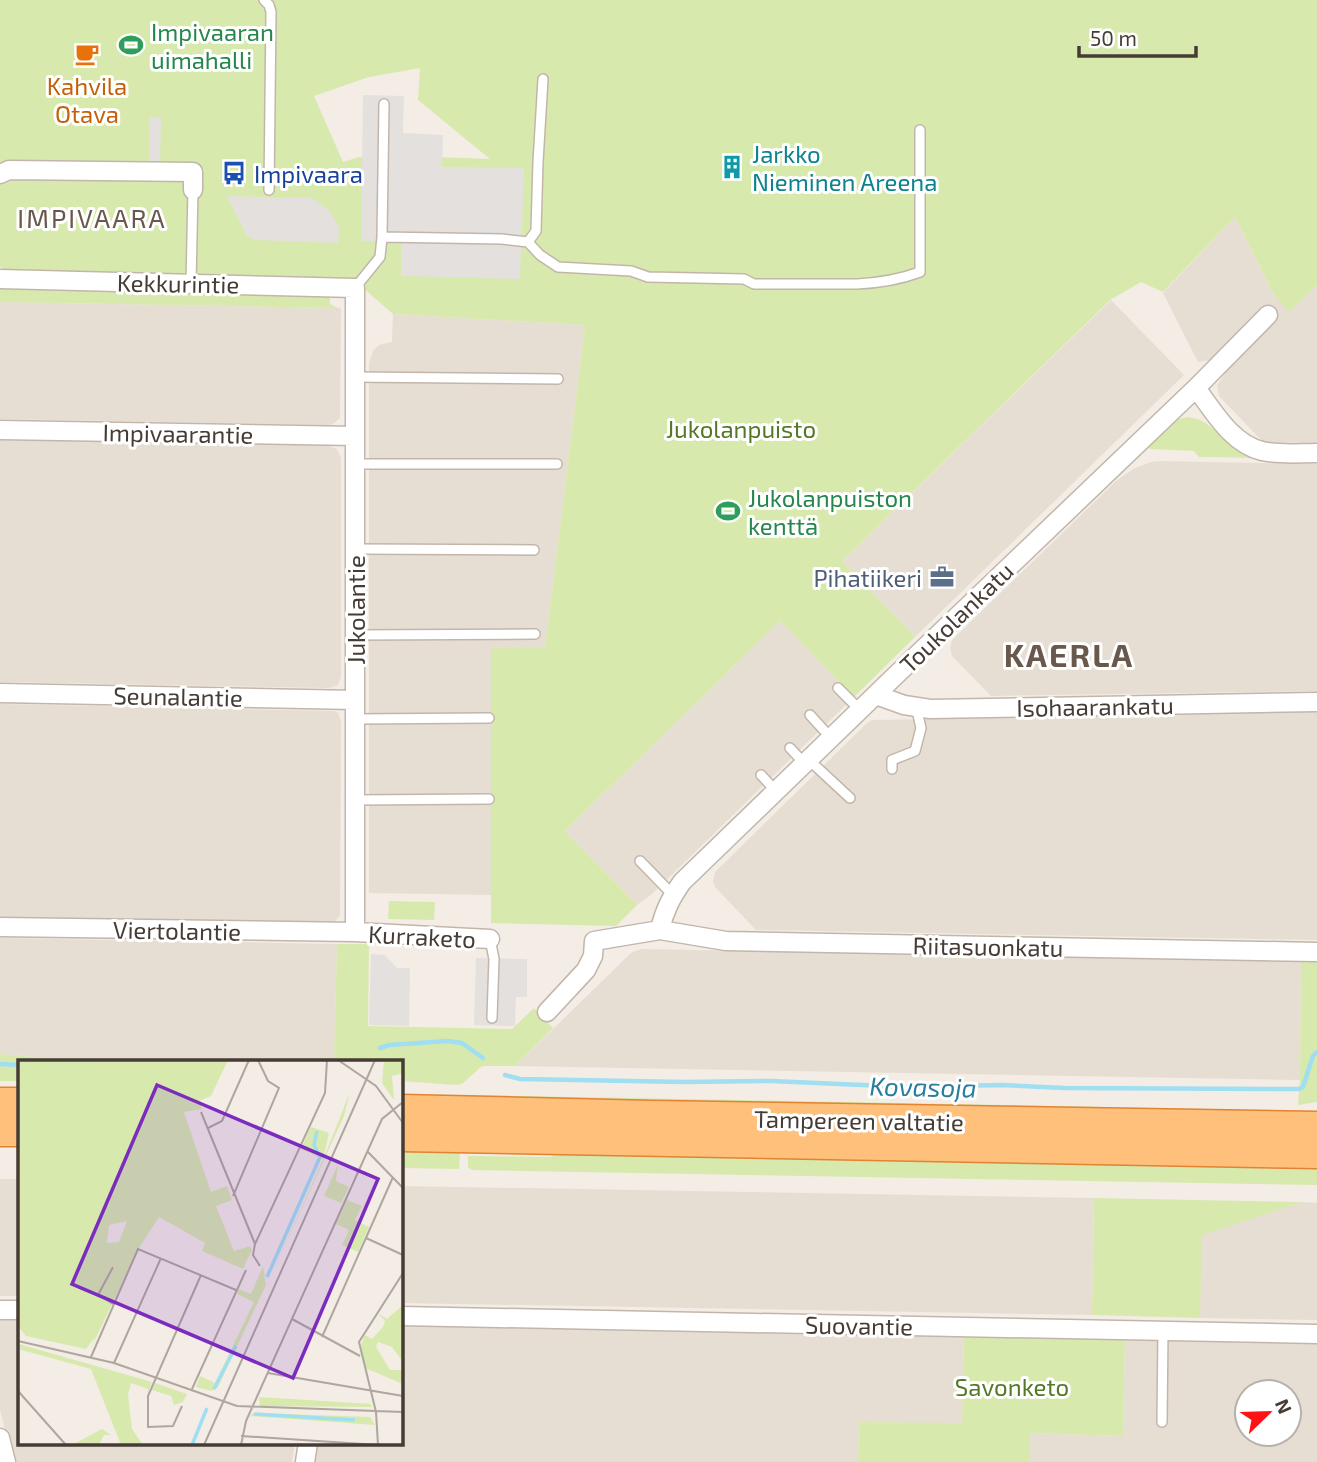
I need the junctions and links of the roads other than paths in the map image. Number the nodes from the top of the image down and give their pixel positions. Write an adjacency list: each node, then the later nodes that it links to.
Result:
1 (264, 0): 7 (lane)
2 (543, 79): 9 (lane)
3 (384, 104): 8 (lane)
4 (920, 130): 9 (lane)
5 (4, 172): 6 (street)
6 (193, 190): 11 (lane)
7 (269, 190)
8 (382, 237): 9 (lane); 12 (lane)
9 (528, 242)
10 (0, 279): 11 (street, Kekkurintie)
11 (191, 283): 12 (street, Kekkurintie)
12 (355, 288): 14 (street, Jukolantie)
13 (1268, 315): 16 (street, Toukolankatu)
14 (355, 377): 15 (lane); 18 (street, Jukolantie)
15 (558, 379)
16 (1196, 388): 19 (street); 28 (street, Toukolankatu)
17 (0, 430): 18 (street, Impivaarantie)
18 (355, 436): 20 (street, Jukolantie)
19 (1317, 453)
20 (355, 464): 21 (lane); 22 (street, Jukolantie)
21 (557, 464)
22 (355, 549): 23 (lane); 25 (street, Jukolantie)
23 (534, 550)
24 (535, 634): 25 (lane)
25 (355, 635): 29 (street, Jukolantie)
26 (838, 688): 32 (lane)
27 (0, 693): 29 (street, Seunalantie)
28 (876, 695): 31 (street, Isohaarankatu); 32 (street, Toukolankatu)
29 (355, 700): 34 (street, Jukolantie)
30 (1317, 702): 31 (street, Isohaarankatu)
31 (919, 708): 39 (lane)
32 (860, 710): 36 (street, Toukolankatu)
33 (810, 715): 36 (lane)
34 (355, 719): 35 (lane); 44 (street, Jukolantie)
35 (489, 719)
36 (831, 738): 38 (street, Toukolankatu)
37 (790, 748): 38 (lane)
38 (807, 762): 41 (street, Toukolankatu); 42 (lane)
39 (892, 769)
40 (761, 775): 41 (lane)
41 (776, 792): 46 (street, Toukolankatu)
42 (850, 798)
43 (489, 799): 44 (lane)
44 (355, 800): 49 (street, Jukolantie)
45 (640, 861): 46 (lane)
46 (673, 895): 48 (street, Toukolankatu)
47 (0, 927): 49 (street, Viertolantie)
48 (660, 930): 51 (street, Riitasuonkatu); 52 (street)
49 (355, 932): 50 (street, Kurraketo)
50 (490, 939): 53 (lane)
51 (1317, 952)
52 (547, 1012)
53 (492, 1018)
54 (0, 1103): 55 (highway)
55 (18, 1103)
56 (402, 1110): 57 (highway, Tampereen valtatie)
57 (1317, 1127)
58 (0, 1131): 59 (highway)
59 (18, 1131)
60 (402, 1136): 61 (highway, Tampereen valtatie)
61 (1317, 1153)
62 (0, 1310): 63 (street)
63 (18, 1310)
64 (402, 1317): 65 (street, Suovantie)
65 (1163, 1331): 66 (street, Suovantie); 67 (lane)
66 (1317, 1334)
67 (1163, 1422)
68 (0, 1438): 70 (street)
69 (308, 1444): 71 (street)
70 (6, 1462)
71 (305, 1462)

